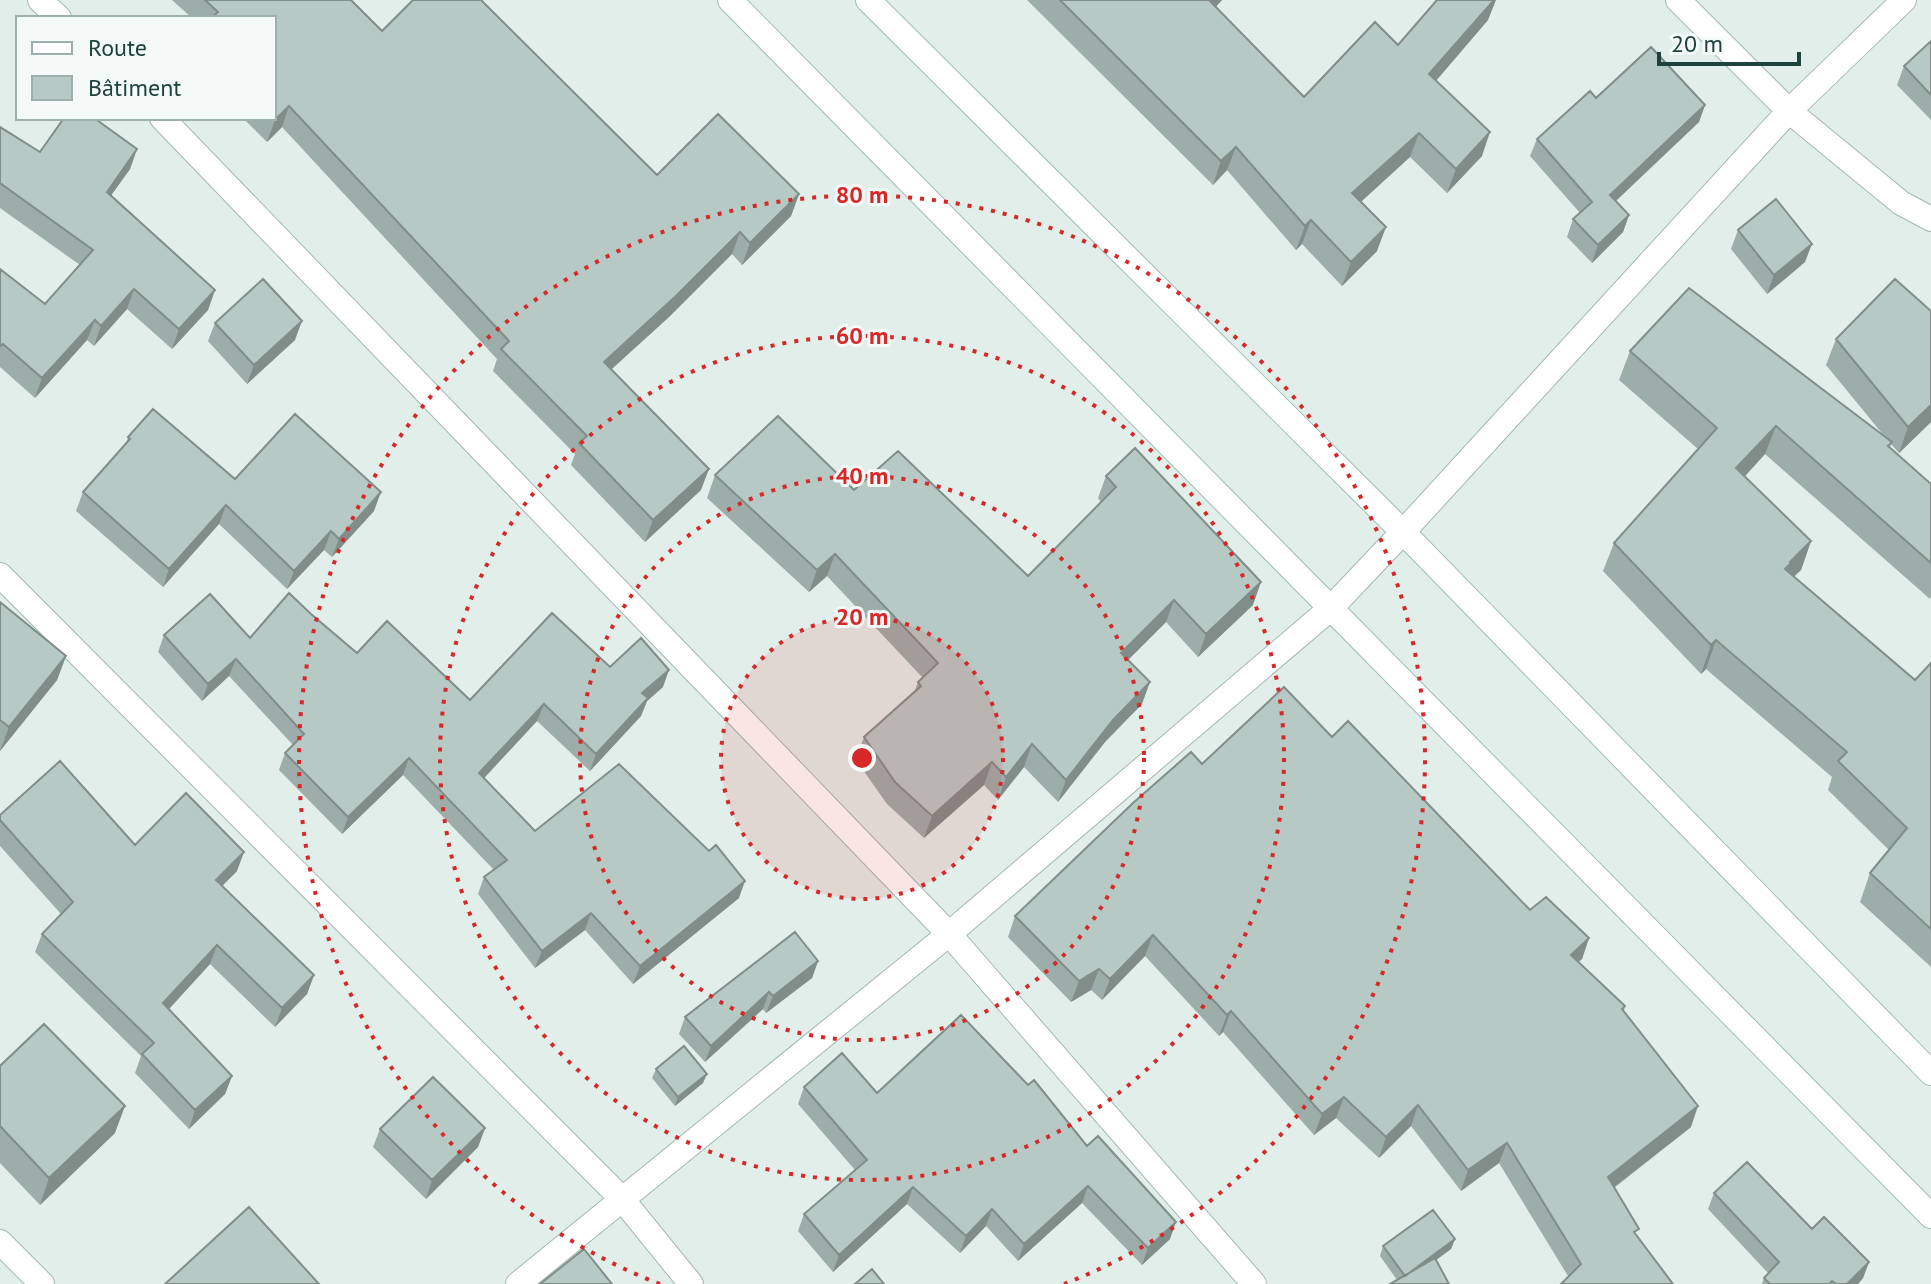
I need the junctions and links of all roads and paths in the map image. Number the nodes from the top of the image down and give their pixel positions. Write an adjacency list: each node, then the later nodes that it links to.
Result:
1 (40, 0): 6 (street)
2 (730, 0): 14 (street)
3 (868, 0): 12 (street)
4 (1678, 0): 7 (street)
5 (1904, 0): 7 (street)
6 (57, 16)
7 (1789, 111): 9 (street); 12 (street)
8 (164, 120): 15 (street)
9 (1901, 203): 10 (street); 11 (street)
10 (1931, 219)
11 (1931, 240)
12 (1403, 532): 14 (street); 16 (street)
13 (0, 575): 17 (street)
14 (1331, 608): 15 (street); 18 (street)
15 (949, 934): 17 (street); 23 (street)
16 (1931, 1073)
17 (622, 1199): 21 (street); 22 (street)
18 (1931, 1216)
19 (0, 1242): 20 (street)
20 (42, 1284)
21 (518, 1284)
22 (691, 1284)
23 (1254, 1284)

